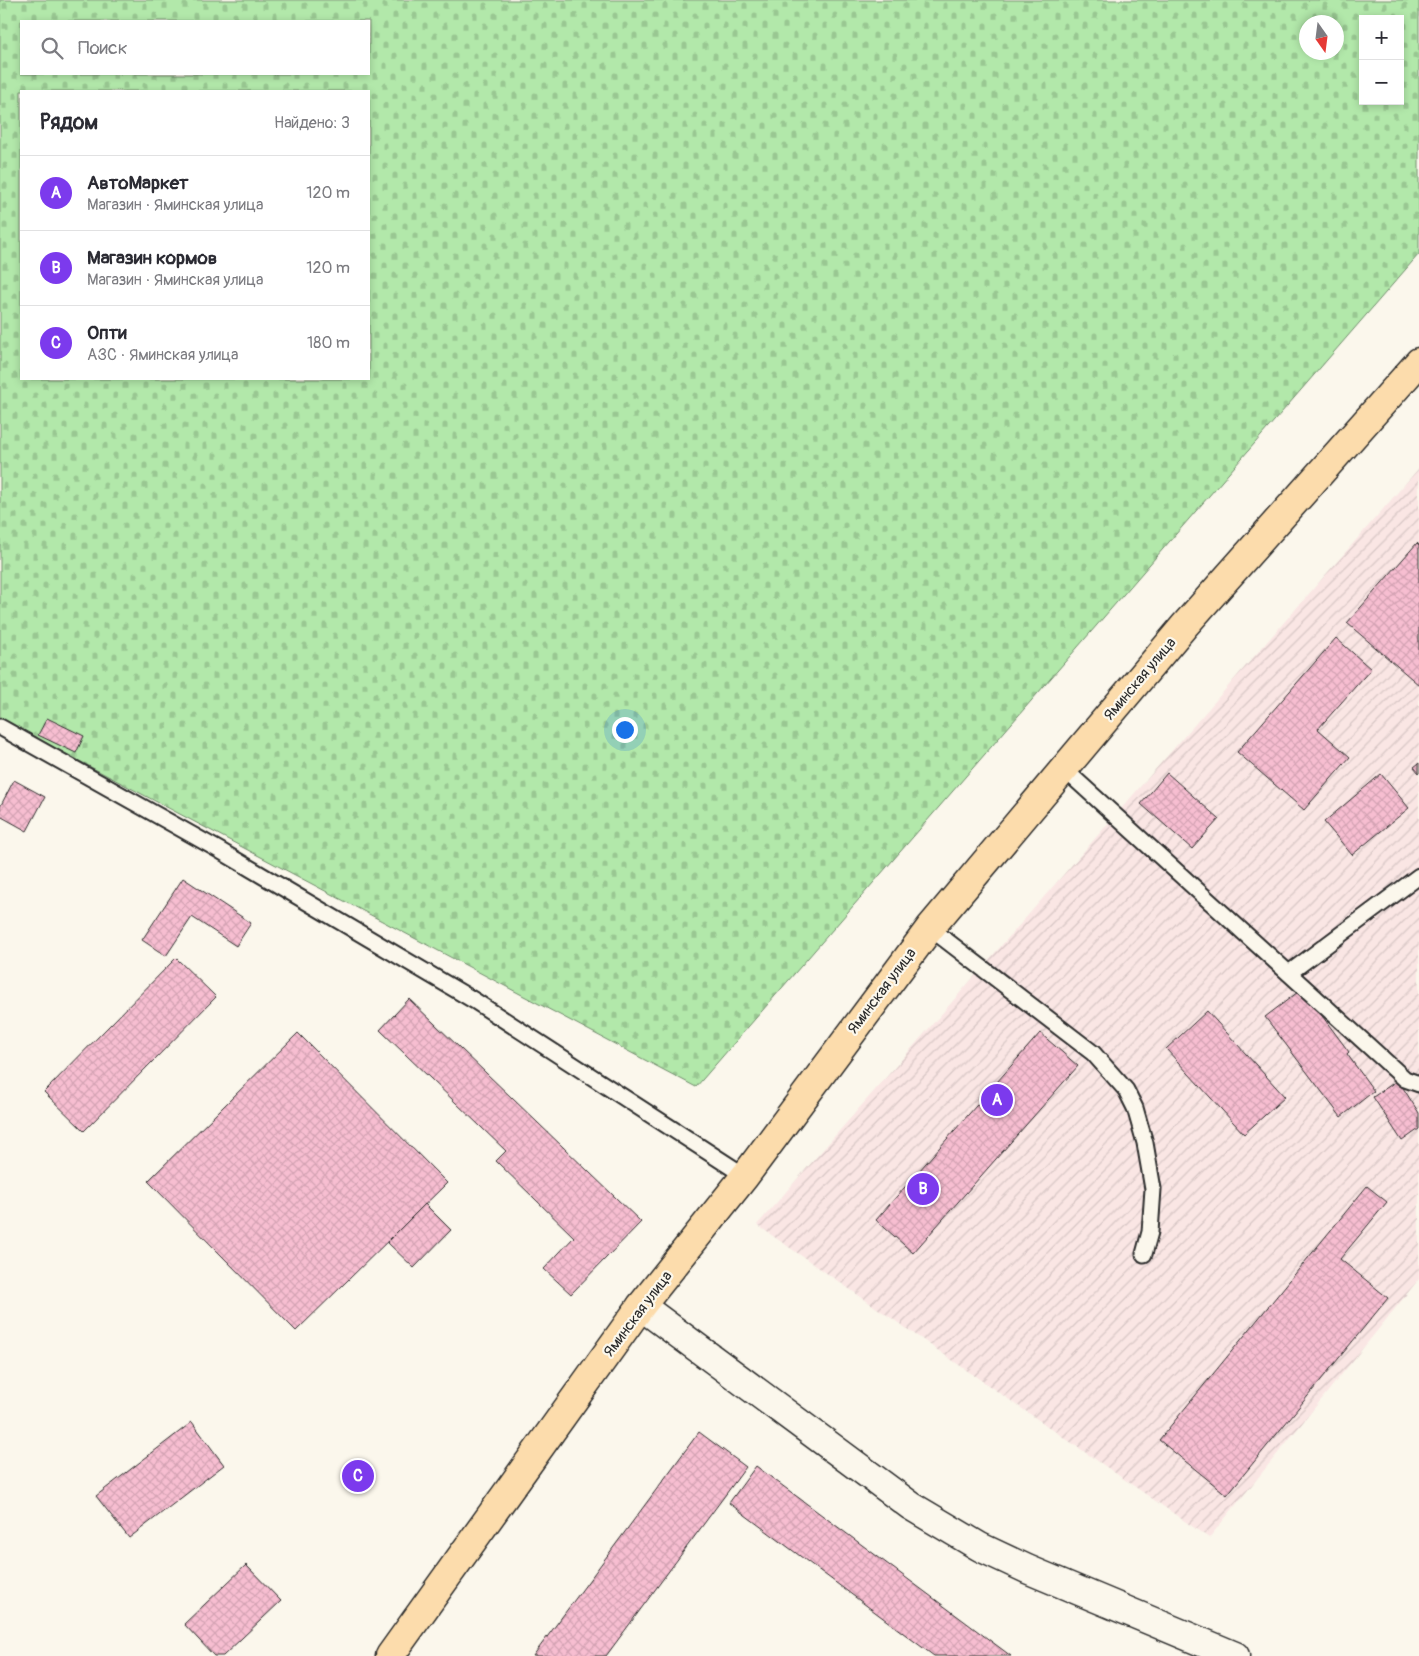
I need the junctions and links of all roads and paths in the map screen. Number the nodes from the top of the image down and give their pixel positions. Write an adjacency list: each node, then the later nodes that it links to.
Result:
1 (1419, 362): 3 (main road, Яминская улица)
2 (0, 727): 8 (lane)
3 (1064, 769): 5 (main road, Яминская улица); 6 (lane)
4 (1419, 876): 6 (lane)
5 (930, 928): 8 (main road, Яминская улица); 9 (lane)
6 (1289, 973): 7 (lane)
7 (1419, 1084)
8 (745, 1176): 10 (main road, Яминская улица)
9 (1144, 1254)
10 (642, 1306): 11 (main road, Яминская улица); 12 (street)
11 (390, 1656)
12 (1236, 1656)

